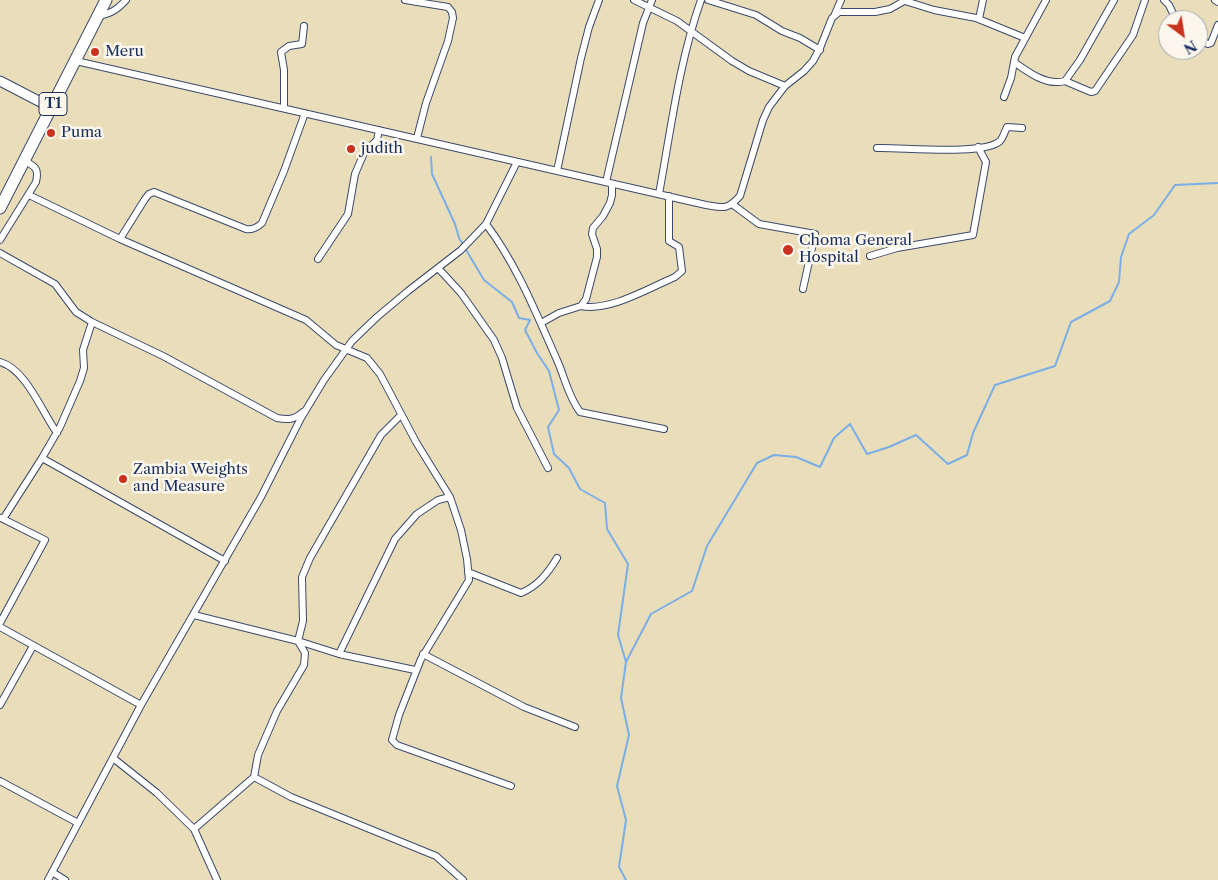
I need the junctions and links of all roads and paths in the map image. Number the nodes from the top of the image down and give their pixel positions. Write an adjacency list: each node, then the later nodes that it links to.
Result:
1 (106, 0): 19 (highway, T1)
2 (126, 0): 19 (street)
3 (405, 0): 38 (street)
4 (599, 0): 43 (street)
5 (634, 0): 16 (street)
6 (652, 0): 16 (street)
7 (701, 0): 23 (street)
8 (708, 0): 26 (street)
9 (841, 0): 18 (street)
10 (905, 0): 18 (street); 20 (street)
11 (983, 0): 20 (street)
12 (1046, 0): 24 (street)
13 (1114, 0): 30 (street)
14 (1145, 0): 30 (street)
15 (1164, 0): 17 (street)
16 (648, 8): 23 (street); 44 (street)
17 (1171, 10)
18 (836, 14): 26 (street)
19 (98, 16): 27 (highway, T1)
20 (979, 19): 24 (street)
21 (1218, 25): 25 (street)
22 (304, 26): 34 (street)
23 (691, 30): 31 (street); 45 (street)
24 (1025, 38): 28 (street)
25 (1208, 44)
26 (820, 50): 31 (street)
27 (76, 61): 33 (highway, T1); 34 (street)
28 (1014, 62): 30 (street); 32 (street)
29 (0, 81): 33 (street)
30 (1065, 81)
31 (785, 86): 48 (street)
32 (1004, 97)
33 (52, 108): 41 (highway, T1)
34 (284, 108): 35 (street)
35 (305, 113): 37 (street); 51 (street)
36 (1022, 128): 39 (street)
37 (379, 130): 38 (street); 55 (street)
38 (417, 138): 42 (street)
39 (978, 147): 40 (street); 54 (street)
40 (877, 148)
41 (25, 160): 46 (street); 49 (highway, T1)
42 (517, 162): 43 (street); 50 (street)
43 (557, 171): 44 (street)
44 (609, 183): 45 (street); 58 (street)
45 (659, 194): 47 (street)
46 (28, 195): 51 (street); 52 (street)
47 (669, 196): 48 (street); 58 (street)
48 (732, 204): 57 (street)
49 (0, 208)
50 (486, 224): 56 (street); 60 (street)
51 (120, 239): 61 (street)
52 (0, 240)
53 (0, 253): 59 (street)
54 (870, 256)
55 (318, 259)
56 (438, 268): 61 (street); 68 (street)
57 (803, 289)
58 (580, 306): 60 (street)
59 (92, 322): 63 (street); 66 (street)
60 (541, 323): 65 (street)
61 (346, 350): 63 (street); 64 (street)
62 (0, 362): 66 (street)
63 (307, 409): 72 (street)
64 (401, 415): 69 (street); 77 (street)
65 (664, 429)
66 (57, 433): 67 (street)
67 (42, 458): 70 (street); 72 (street)
68 (548, 468)
69 (450, 497): 73 (street); 79 (street)
70 (1, 518): 75 (street)
71 (557, 558): 73 (street)
72 (225, 561): 74 (street)
73 (468, 572): 80 (street)
74 (194, 615): 77 (street); 83 (street)
75 (0, 623)
76 (0, 627): 78 (street)
77 (298, 641): 79 (street); 86 (street)
78 (33, 646): 82 (street); 83 (street)
79 (339, 654): 81 (street)
80 (423, 654): 81 (street); 84 (street)
81 (416, 670): 88 (street)
82 (0, 705)
83 (141, 705): 85 (street)
84 (575, 727)
85 (113, 758): 89 (street); 90 (street)
86 (254, 777): 90 (street); 95 (street)
87 (0, 781): 89 (street)
88 (511, 786)
89 (78, 823): 91 (street)
90 (194, 829): 94 (street)
91 (52, 872): 92 (street); 93 (street)
92 (48, 880)
93 (65, 880)
94 (217, 880)
95 (463, 880)

